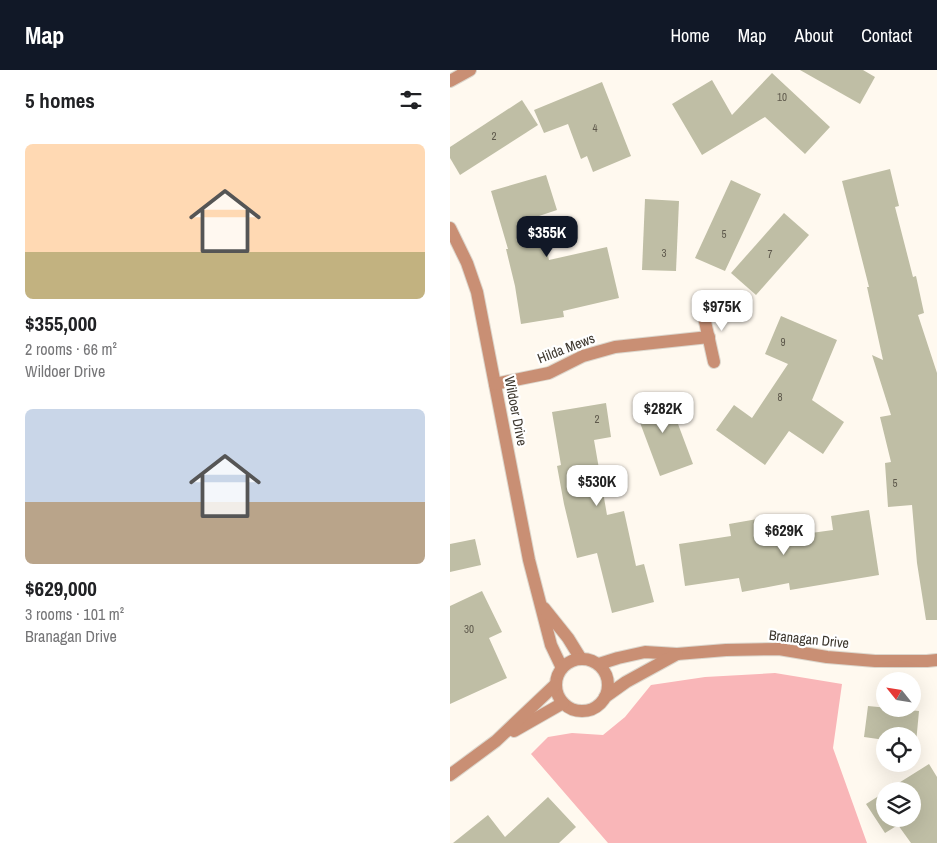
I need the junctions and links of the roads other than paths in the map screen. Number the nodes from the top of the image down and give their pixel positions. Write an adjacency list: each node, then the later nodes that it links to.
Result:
1 (470, 70): 2 (street)
2 (450, 81)
3 (450, 228): 7 (street, Wildoer Drive)
4 (702, 308): 5 (street)
5 (708, 337): 6 (street); 7 (street, Hilda Mews)
6 (714, 362)
7 (495, 384): 8 (street, Wildoer Drive)
8 (541, 604): 10 (street, Wildoer Drive); 13 (street, Wildoer Drive)
9 (677, 654): 11 (street, Branagan Drive); 12 (street, Branagan Drive); 15 (street, Branagan Drive)
10 (582, 658): 12 (street); 13 (street)
11 (937, 660)
12 (598, 664): 15 (street)
13 (562, 668): 14 (street)
14 (556, 684): 16 (street); 17 (street)
15 (605, 697): 16 (street)
16 (563, 703): 17 (street)
17 (496, 741): 18 (street)
18 (450, 775)

